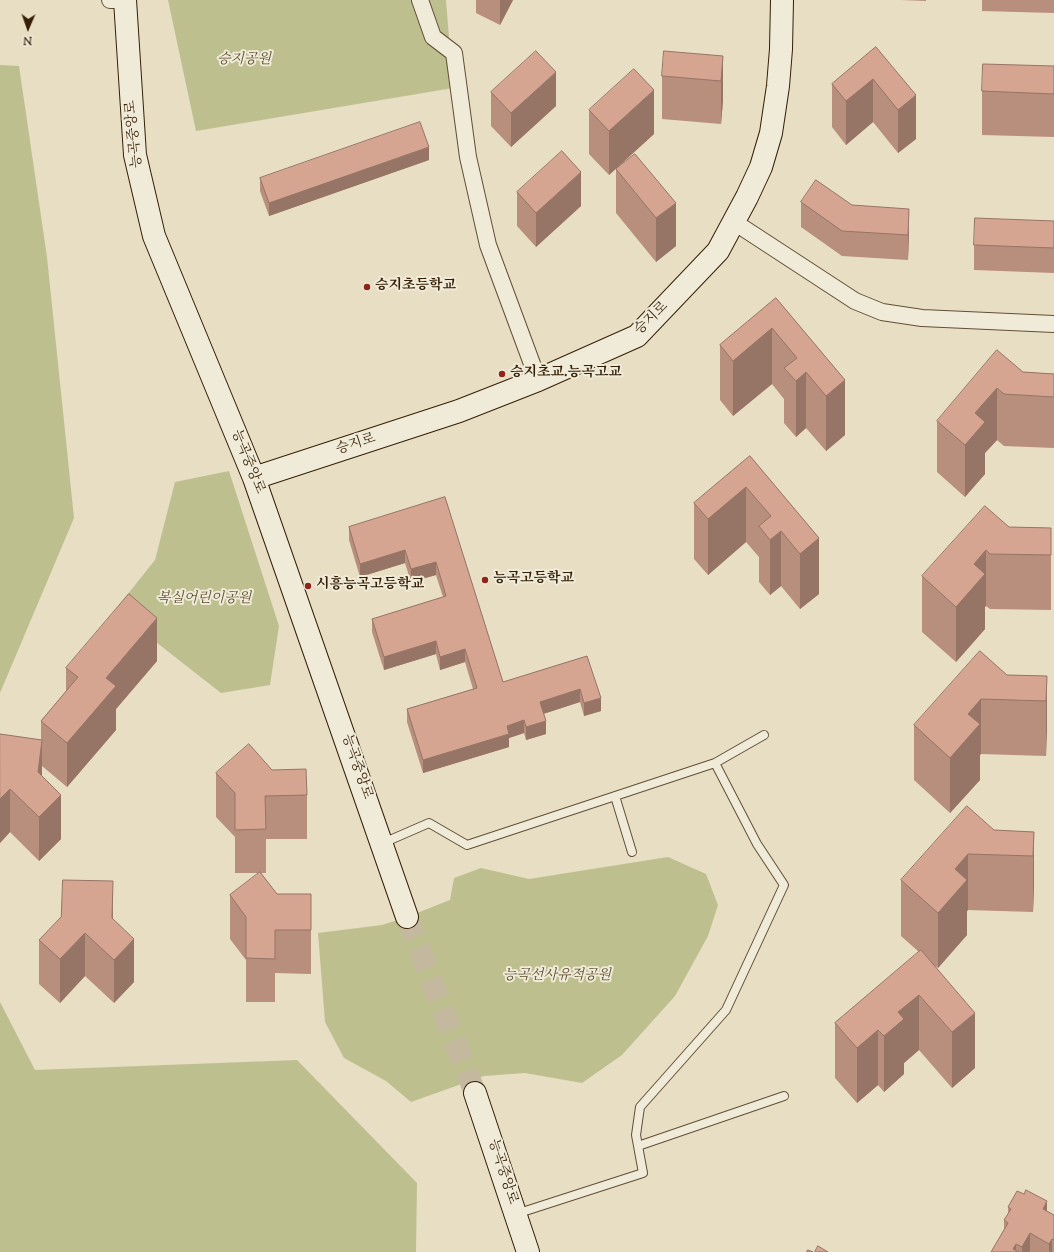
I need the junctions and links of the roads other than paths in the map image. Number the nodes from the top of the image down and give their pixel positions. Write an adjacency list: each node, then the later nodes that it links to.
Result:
1 (110, 0): 2 (street)
2 (125, 0): 8 (street, 능곡중앙로)
3 (420, 0): 7 (street)
4 (782, 0): 5 (street, 승지로)
5 (734, 222): 6 (street); 7 (street, 승지로)
6 (1054, 324)
7 (538, 380): 8 (street, 승지로)
8 (254, 478): 12 (street, 능곡중앙로)
9 (764, 735): 10 (lane)
10 (715, 763): 11 (lane); 17 (lane)
11 (615, 796): 12 (lane); 13 (lane)
12 (382, 844): 14 (street, 능곡중앙로)
13 (632, 852)
14 (407, 917)
15 (475, 1092): 18 (street, 능곡중앙로)
16 (784, 1096): 17 (lane)
17 (638, 1146): 18 (lane)
18 (515, 1214): 19 (street, 능곡중앙로)
19 (528, 1252)

